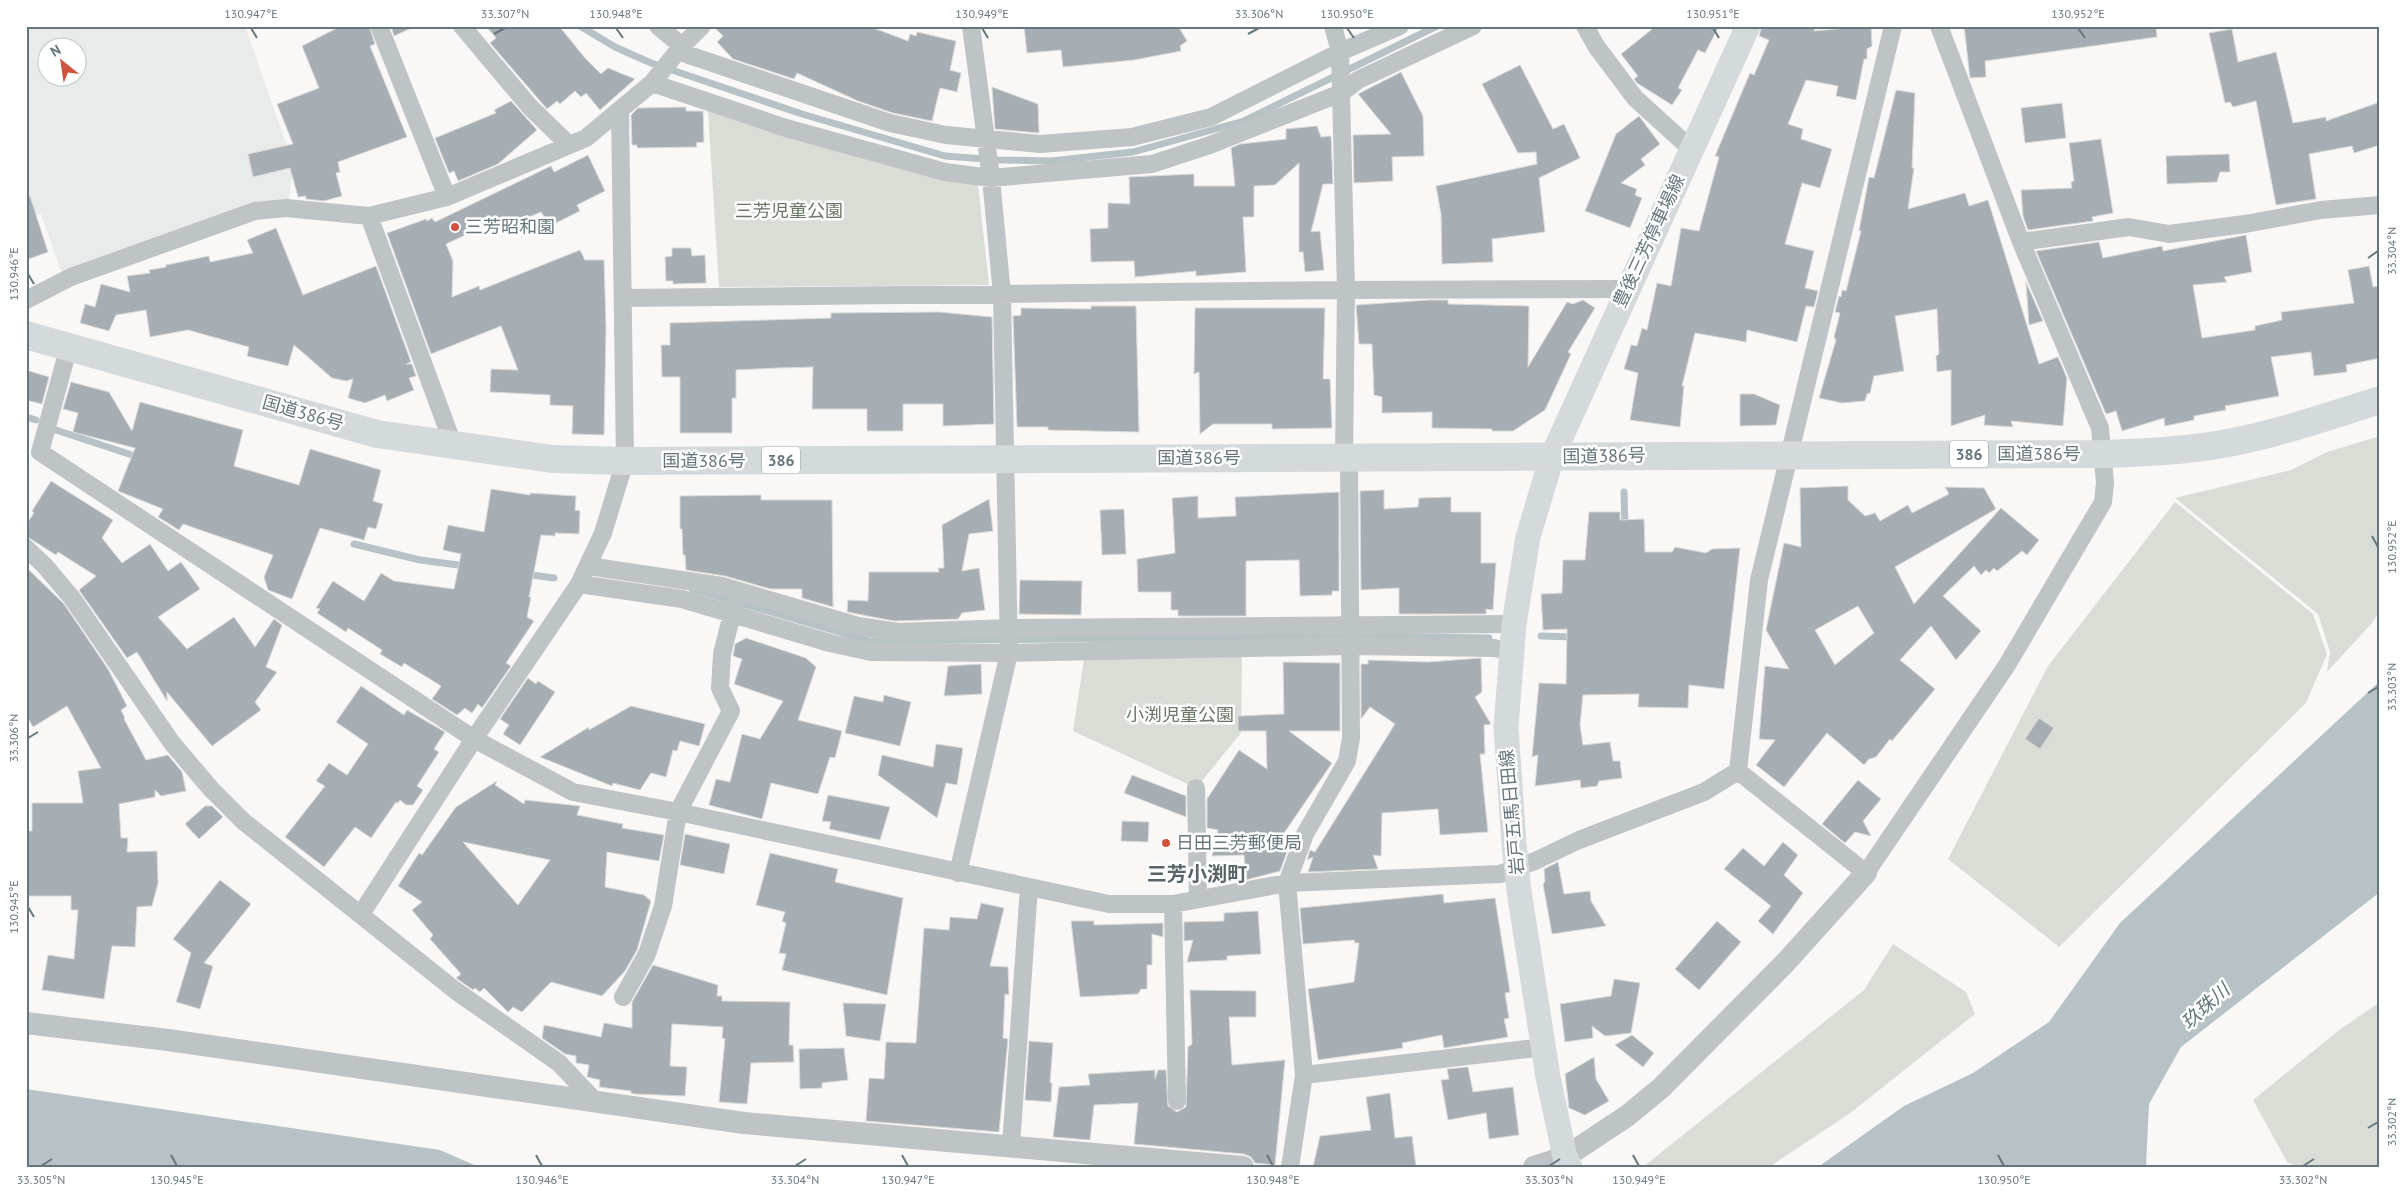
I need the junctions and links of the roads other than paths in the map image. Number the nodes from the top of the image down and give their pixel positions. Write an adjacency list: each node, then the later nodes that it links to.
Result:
1 (379, 26): 22 (street)
2 (462, 26): 19 (street)
3 (658, 26): 13 (street)
4 (702, 26): 13 (street)
5 (971, 26): 18 (street)
6 (1333, 26): 14 (street)
7 (1400, 26): 14 (street)
8 (1473, 26): 16 (street)
9 (1585, 26): 20 (street)
10 (1748, 26): 20 (main road, 豊後三芳停車場線)
11 (1893, 26): 36 (street)
12 (1938, 26): 25 (street)
13 (680, 48): 15 (street); 18 (street)
14 (1340, 52): 16 (street); 18 (street)
15 (652, 83): 17 (street); 21 (street)
16 (1341, 93): 21 (street); 27 (street)
17 (620, 110): 19 (street); 29 (street)
18 (986, 140): 21 (street)
19 (569, 145): 22 (street)
20 (1691, 149): 26 (main road, 豊後三芳停車場線)
21 (991, 178): 28 (street)
22 (447, 197): 24 (street)
23 (2380, 205): 25 (street)
24 (369, 216): 30 (street); 34 (street)
25 (2022, 242): 35 (street)
26 (1627, 289): 27 (street); 37 (main road, 豊後三芳停車場線)
27 (1346, 290): 28 (street); 38 (street)
28 (1002, 295): 29 (street); 39 (street)
29 (624, 298): 40 (street)
30 (26, 300)
31 (26, 335): 32 (highway, 国道386号 / 386)
32 (69, 346): 34 (highway, 国道386号 / 386); 52 (street)
33 (2380, 400): 35 (highway, 国道386号 / 386)
34 (454, 447): 40 (highway, 国道386号 / 386)
35 (2103, 454): 36 (highway, 国道386号 / 386); 58 (street)
36 (1789, 456): 37 (highway, 国道386号 / 386); 53 (street)
37 (1552, 457): 38 (highway, 国道386号 / 386); 46 (main road, 岩戸五馬日田線)
38 (1347, 458): 39 (highway, 国道386号 / 386); 47 (street)
39 (1006, 459): 40 (highway, 国道386号 / 386); 48 (street)
40 (625, 461): 42 (street)
41 (26, 548): 63 (street)
42 (588, 566): 43 (street); 44 (street)
43 (579, 584): 45 (street); 52 (street)
44 (738, 591): 45 (street); 48 (street)
45 (731, 613): 51 (street); 55 (street)
46 (1514, 624): 47 (street); 50 (main road, 岩戸五馬日田線)
47 (1352, 625): 48 (street); 49 (street)
48 (1009, 628): 51 (street)
49 (1351, 646): 50 (street); 51 (street); 59 (street)
50 (1510, 651): 56 (main road, 岩戸五馬日田線)
51 (1009, 653): 57 (street)
52 (474, 739): 55 (street); 63 (street)
53 (1738, 771): 56 (street); 58 (street)
54 (1196, 788): 61 (street)
55 (678, 812): 57 (street); 64 (street)
56 (1517, 866): 59 (street); 66 (main road, 岩戸五馬日田線)
57 (958, 873): 60 (street)
58 (1866, 873): 71 (street)
59 (1287, 884): 61 (street); 67 (street)
60 (1029, 888): 62 (street); 70 (street)
61 (1198, 899): 62 (street)
62 (1173, 904): 69 (street)
63 (361, 914): 68 (street)
64 (623, 997)
65 (26, 1023): 68 (street)
66 (1544, 1047): 67 (street); 71 (main road, 岩戸五馬日田線)
67 (1304, 1075): 73 (street)
68 (595, 1101): 70 (street)
69 (1177, 1101)
70 (1011, 1146): 72 (street)
71 (1568, 1162): 74 (street)
72 (1243, 1167)
73 (1290, 1167)
74 (1534, 1167)

